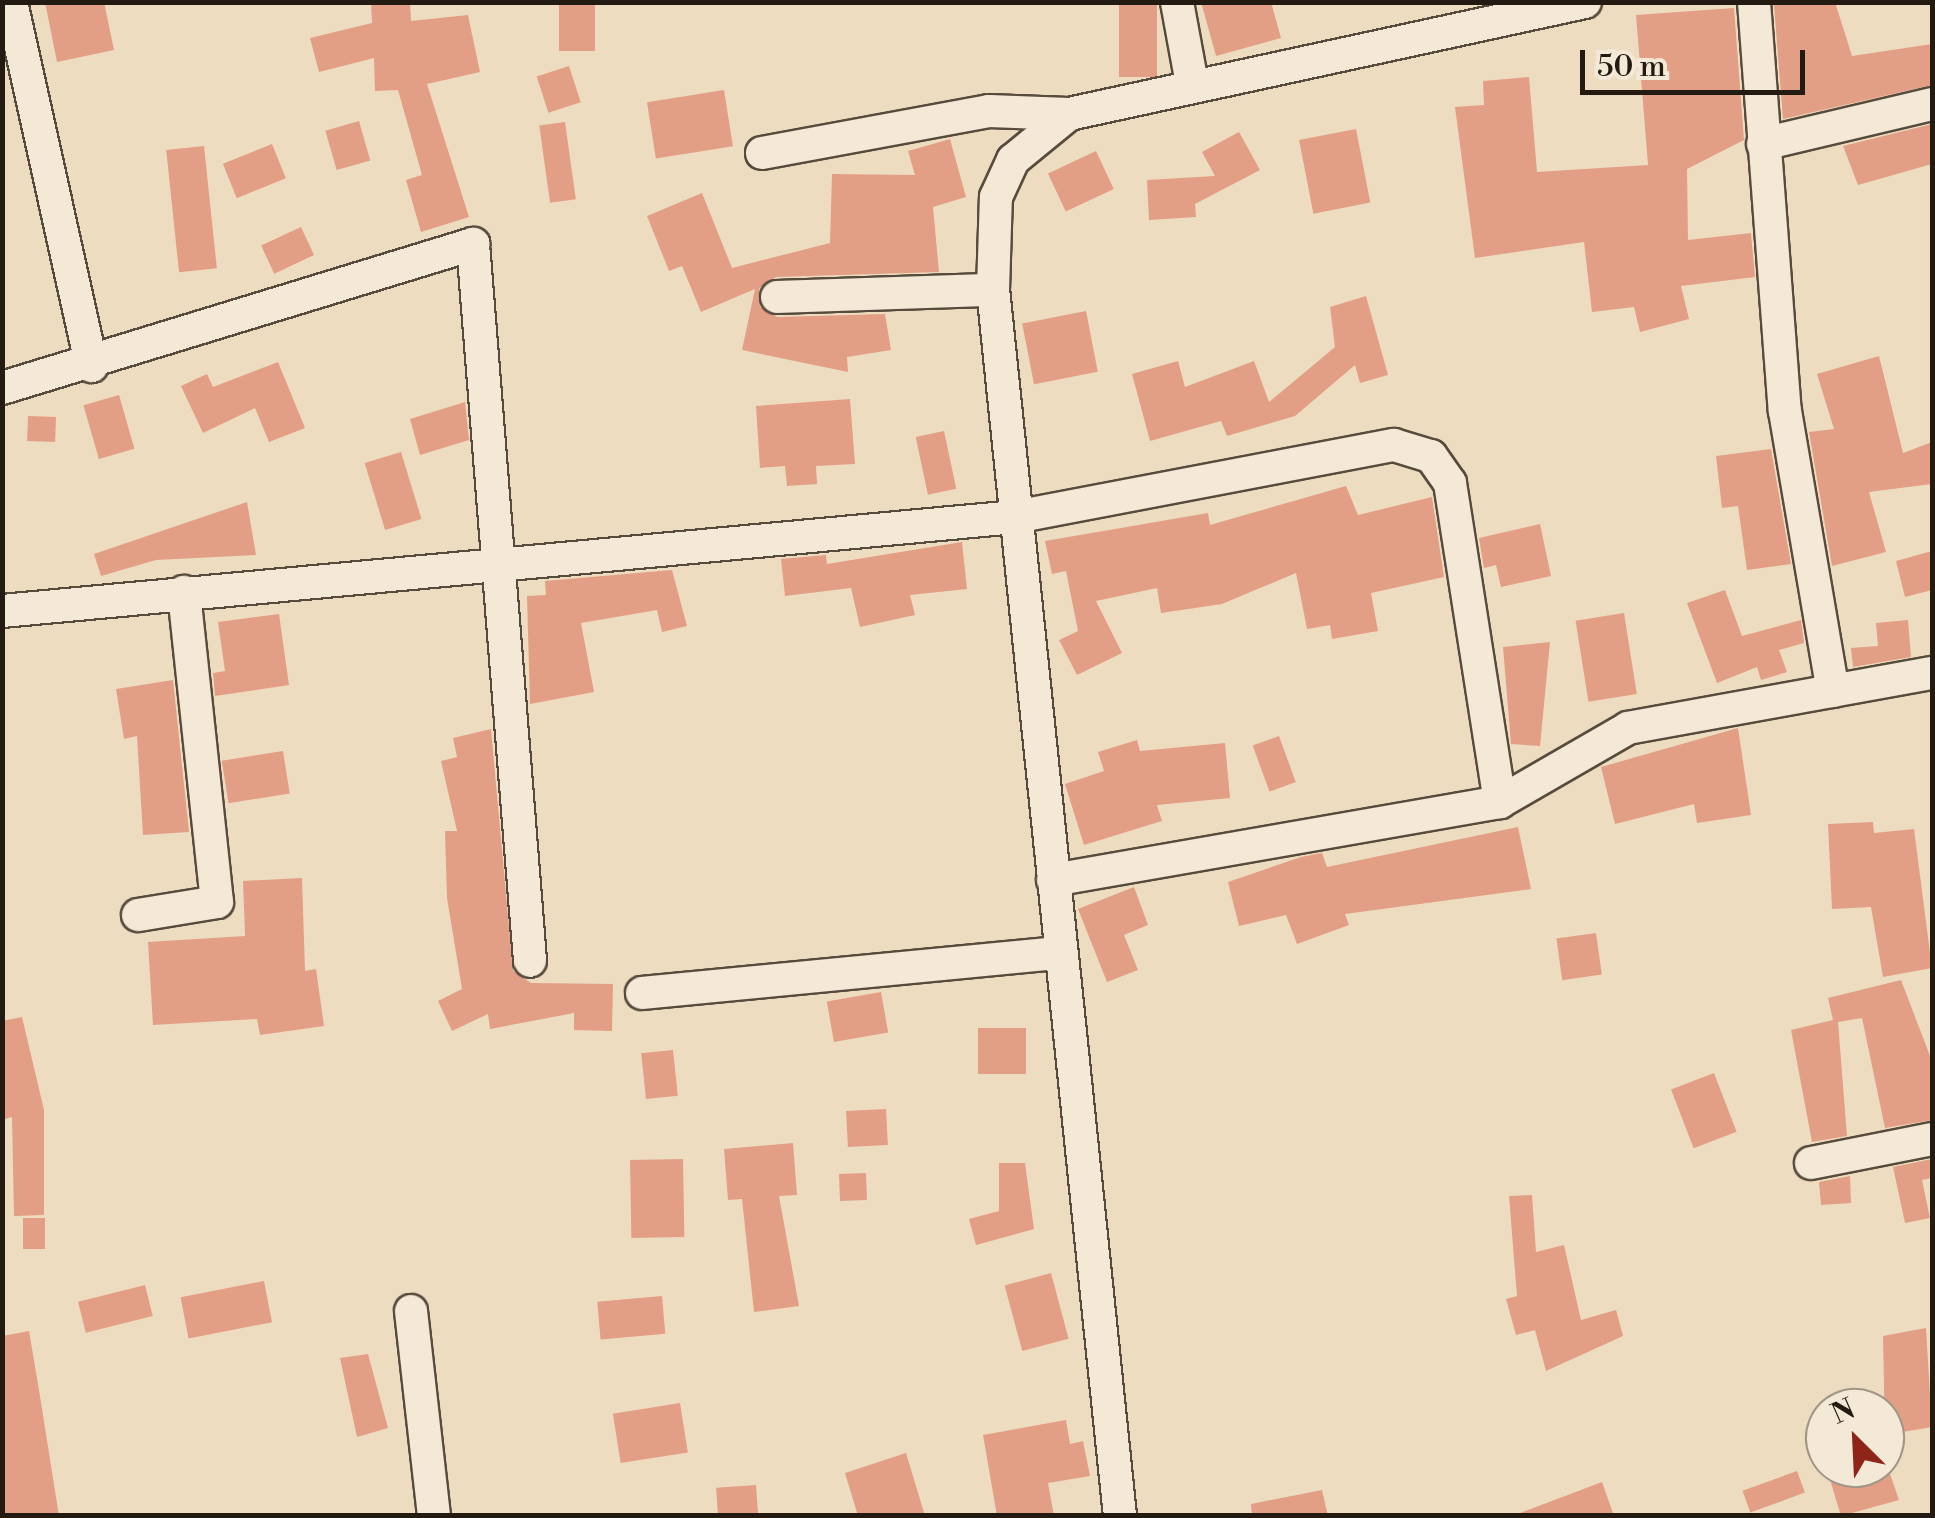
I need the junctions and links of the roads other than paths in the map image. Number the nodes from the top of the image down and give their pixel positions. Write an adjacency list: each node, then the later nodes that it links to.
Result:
1 (11, 2): 12 (street)
2 (1177, 2): 5 (street)
3 (1584, 2): 5 (street)
4 (1754, 2): 8 (street)
5 (1192, 84): 7 (street)
6 (1932, 104): 8 (street)
7 (1069, 114): 9 (street); 10 (street)
8 (1764, 144): 19 (street)
9 (762, 153)
10 (993, 290): 11 (street); 14 (street)
11 (777, 297)
12 (92, 366): 13 (street); 15 (street)
13 (2, 388)
14 (1015, 517): 15 (street); 20 (street); 21 (street)
15 (499, 558): 16 (street); 24 (street)
16 (184, 592): 17 (street); 22 (street)
17 (2, 610)
18 (1932, 672): 19 (street)
19 (1833, 691): 20 (street)
20 (1500, 802): 21 (street)
21 (1053, 880): 23 (street)
22 (138, 915)
23 (1061, 953): 25 (street); 30 (street)
24 (530, 961)
25 (642, 993)
26 (1932, 1139): 27 (street)
27 (1811, 1163)
28 (411, 1311): 29 (street)
29 (434, 1516)
30 (1120, 1516)

